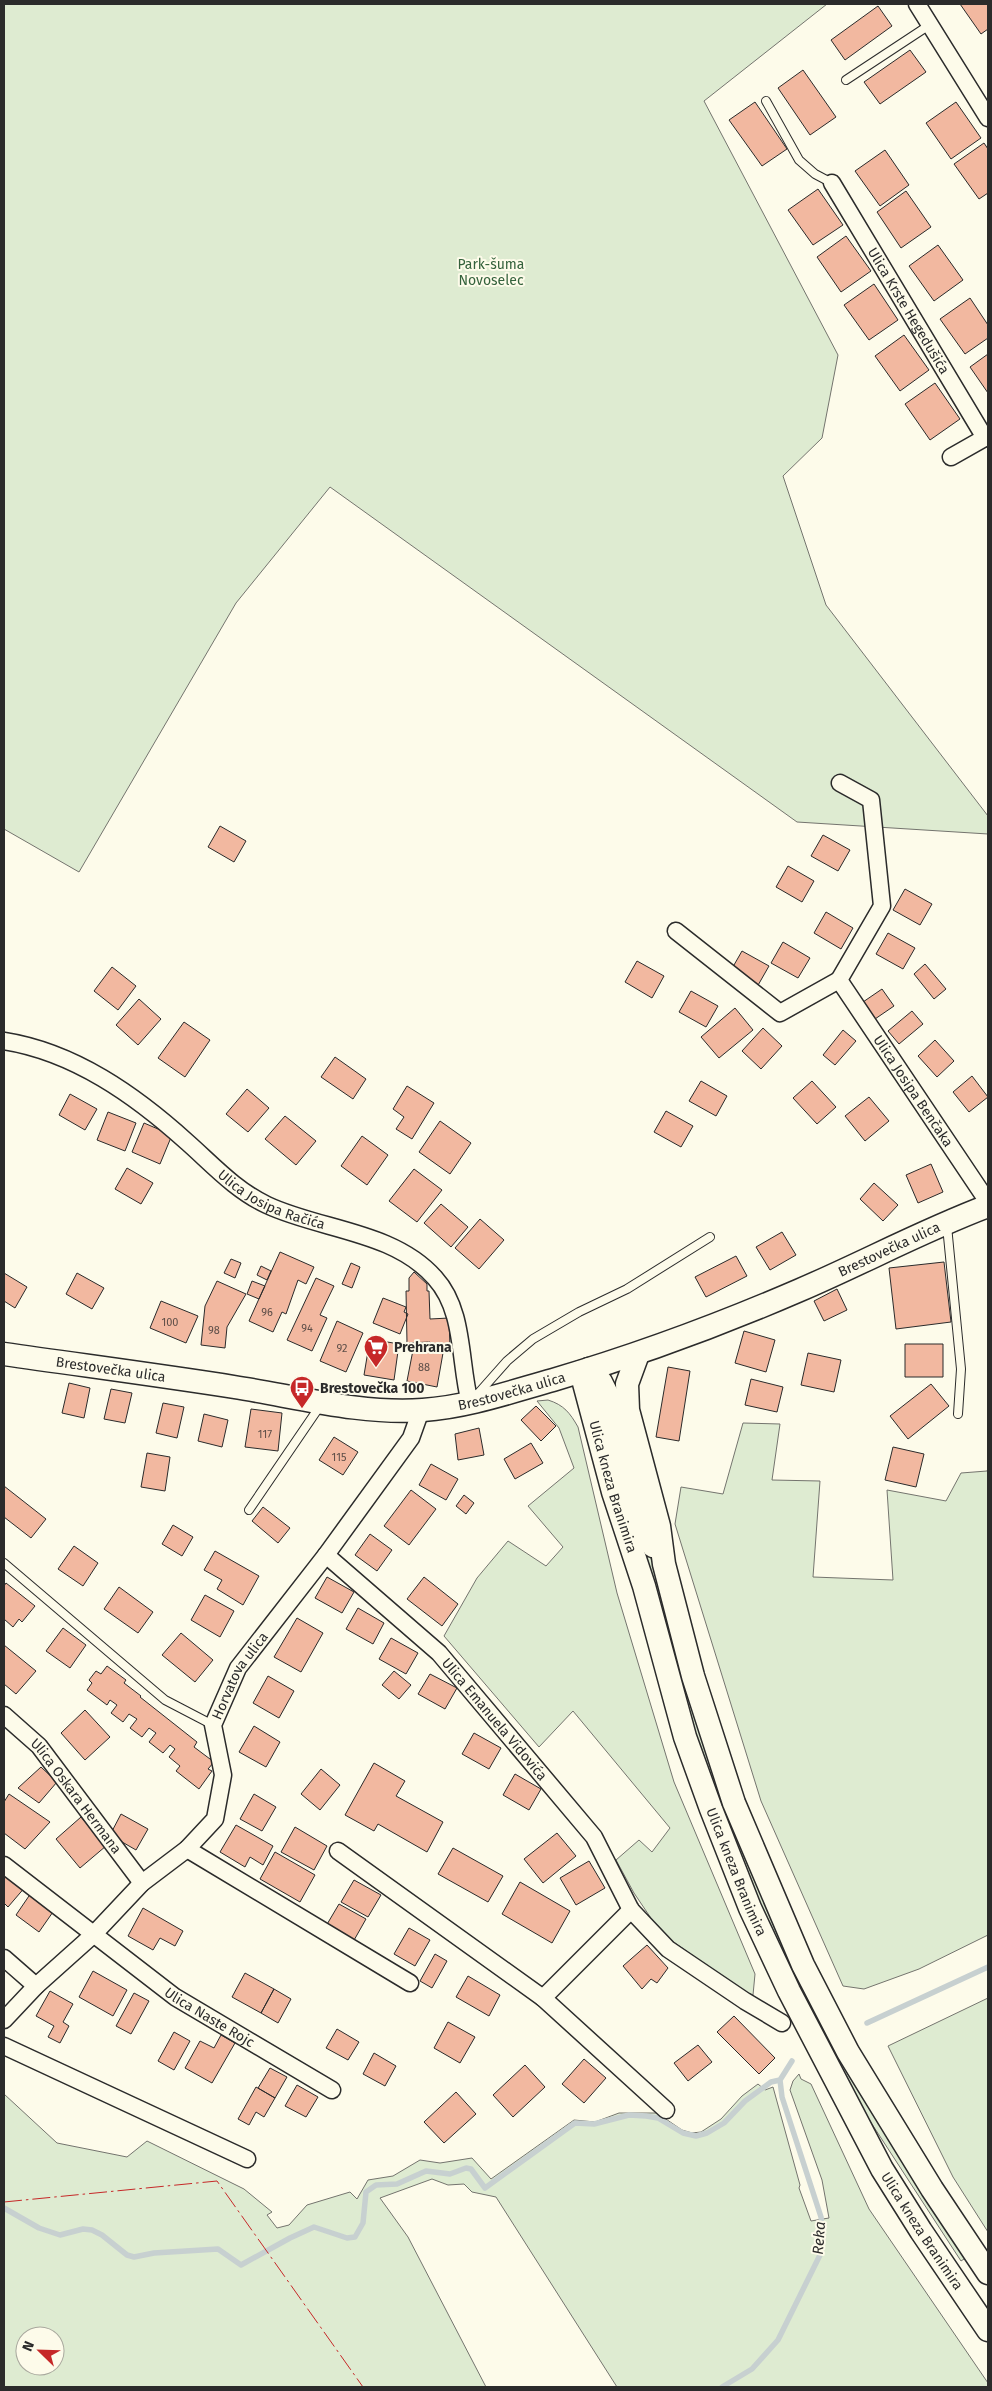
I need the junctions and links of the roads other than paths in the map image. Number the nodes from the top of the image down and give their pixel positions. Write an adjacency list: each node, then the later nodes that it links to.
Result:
1 (917, 4): 2 (street)
2 (932, 24): 3 (lane); 5 (street)
3 (846, 80)
4 (766, 101): 6 (lane)
5 (988, 118)
6 (832, 183): 7 (street, Ulica Krste Hegedušića)
7 (987, 437): 8 (street, Ulica Krste Hegedušića)
8 (951, 457)
9 (840, 783): 11 (street)
10 (676, 932): 11 (street)
11 (839, 980): 13 (street, Ulica Josipa Benčaka)
12 (4, 1041): 20 (street, Ulica Josipa Račića)
13 (988, 1204): 14 (street, Brestovečka ulica)
14 (946, 1222): 17 (street, Brestovečka ulica); 22 (lane)
15 (710, 1236): 20 (lane)
16 (4, 1354): 19 (street, Brestovečka ulica)
17 (638, 1354): 18 (street, Brestovečka ulica); 26 (street, Ulica kneza Branimira)
18 (585, 1370): 20 (street, Brestovečka ulica); 26 (street, Ulica kneza Branimira); 46 (street, Ulica kneza Branimira)
19 (323, 1402): 21 (street, Brestovečka ulica); 23 (lane)
20 (470, 1403): 21 (street, Brestovečka ulica)
21 (422, 1410): 24 (street, Horvatova ulica)
22 (958, 1414)
23 (249, 1510)
24 (326, 1555): 28 (street, Horvatova ulica); 33 (street, Ulica Emanuela Vidovića)
25 (4, 1563): 28 (lane)
26 (664, 1564): 45 (street, Ulica kneza Branimira)
27 (4, 1715): 32 (street, Ulica Oskara Hermana)
28 (213, 1725): 29 (street, Horvatova ulica)
29 (187, 1849): 32 (street, Horvatova ulica); 36 (street)
30 (338, 1850): 38 (street)
31 (4, 1865): 34 (street, Ulica Naste Rojc)
32 (142, 1883): 34 (street, Horvatova ulica)
33 (631, 1910): 38 (street); 40 (street, Ulica Emanuela Vidovića)
34 (93, 1935): 37 (street, Horvatova ulica); 42 (street, Ulica Naste Rojc)
35 (4, 1958): 37 (street)
36 (410, 1983)
37 (36, 1986): 39 (street, Horvatova ulica)
38 (544, 1998): 43 (street)
39 (4, 2020)
40 (782, 2023)
41 (4, 2046): 44 (street)
42 (332, 2090)
43 (666, 2110)
44 (247, 2159)
45 (988, 2273)
46 (988, 2330)

